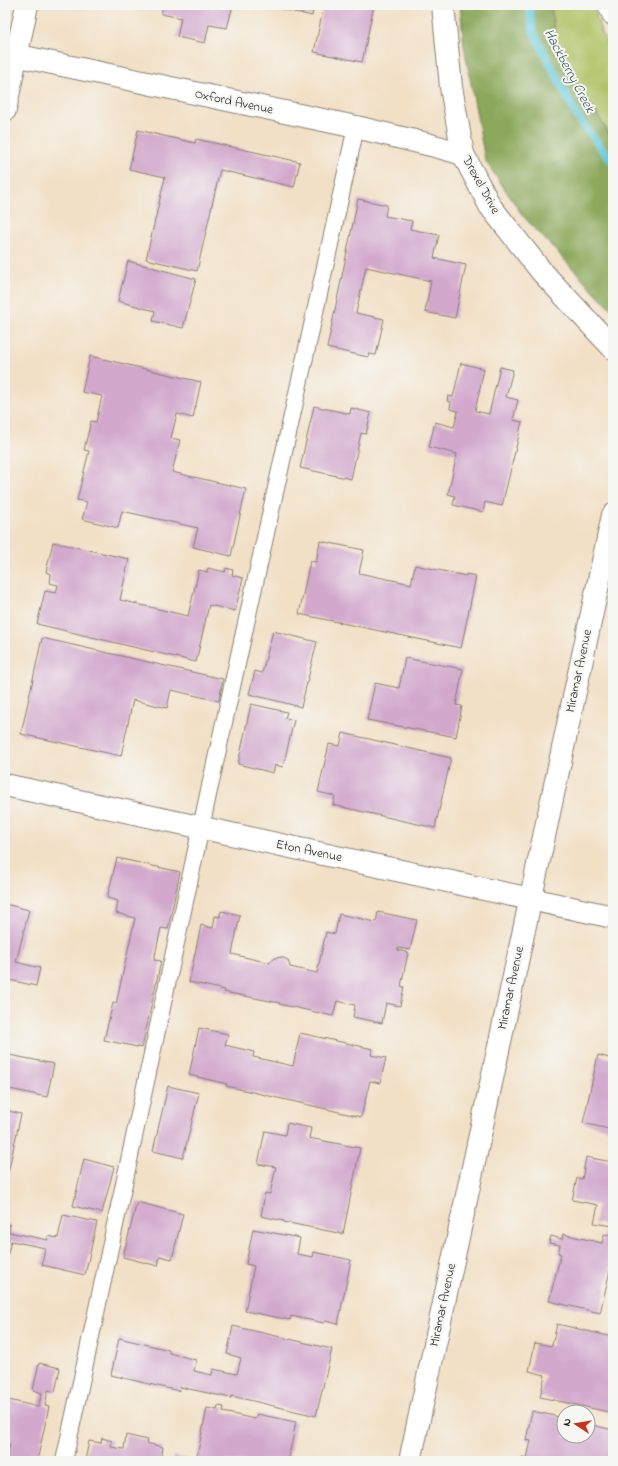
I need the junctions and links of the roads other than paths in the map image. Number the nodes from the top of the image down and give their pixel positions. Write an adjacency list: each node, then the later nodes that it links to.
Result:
1 (27, 5): 5 (street)
2 (443, 5): 8 (street, Drexel Drive)
3 (609, 5): 4 (street)
4 (613, 14)
5 (11, 55): 6 (street); 7 (street, Oxford Avenue)
6 (5, 110)
7 (356, 127): 8 (street, Oxford Avenue); 12 (lane)
8 (463, 154): 9 (street, Drexel Drive)
9 (613, 348)
10 (613, 515): 13 (street, Miramar Avenue)
11 (5, 786): 12 (street, Eton Avenue)
12 (201, 828): 13 (street, Eton Avenue); 15 (lane)
13 (530, 898): 14 (street, Eton Avenue); 16 (street, Miramar Avenue)
14 (613, 916)
15 (64, 1461)
16 (410, 1461)

